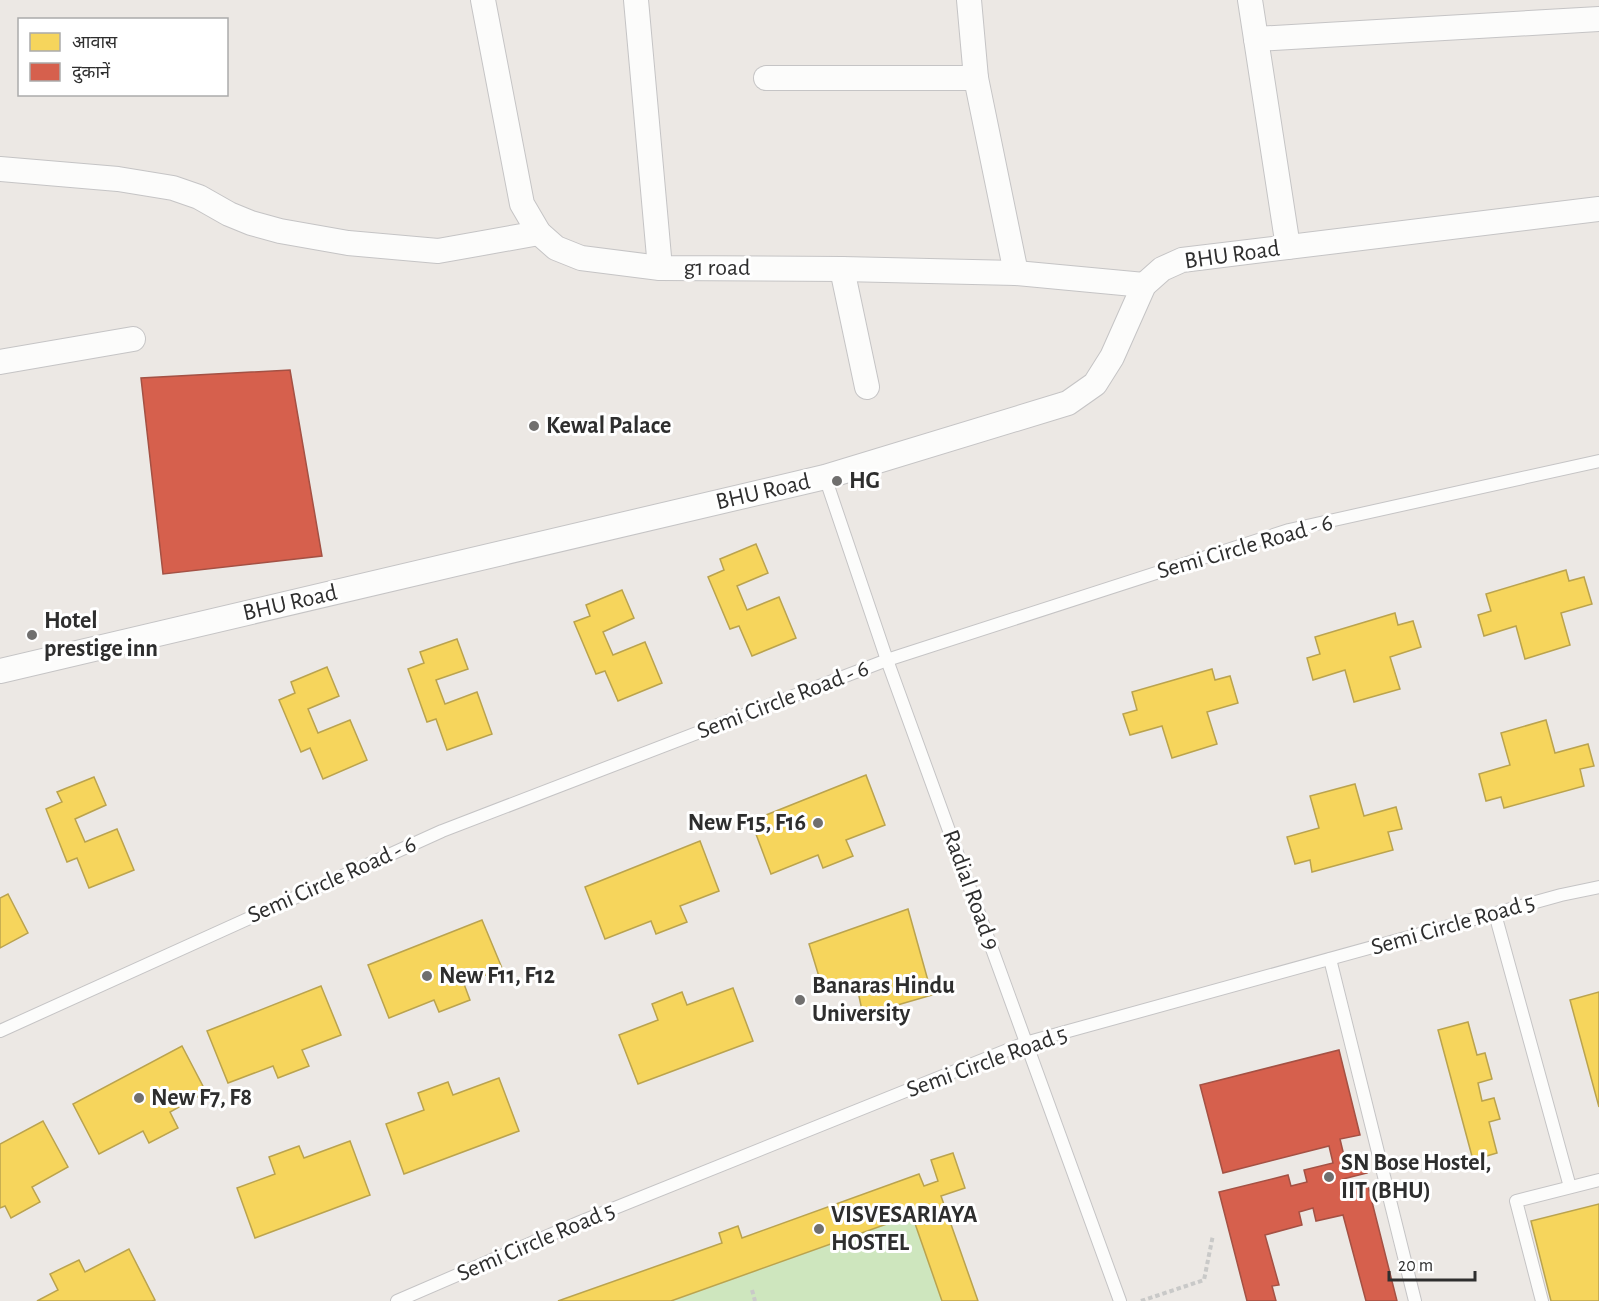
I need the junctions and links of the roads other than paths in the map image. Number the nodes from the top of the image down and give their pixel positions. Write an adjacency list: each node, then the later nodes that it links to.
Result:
1 (483, 0): 11 (street, g1 road)
2 (636, 0): 13 (street)
3 (969, 0): 8 (street)
4 (1250, 0): 6 (street)
5 (1599, 19): 6 (street)
6 (1256, 39): 12 (street)
7 (766, 78): 8 (street)
8 (976, 78): 15 (street)
9 (0, 169): 11 (street)
10 (1599, 209): 12 (street, BHU Road)
11 (539, 233): 13 (street, g1 road)
12 (1288, 247): 16 (street, BHU Road)
13 (660, 268): 14 (street, g1 road)
14 (842, 268): 15 (street, g1 road); 19 (street)
15 (1016, 273): 16 (street, g1 road)
16 (1144, 285): 21 (street, BHU Road)
17 (132, 339): 18 (street)
18 (0, 362)
19 (867, 387)
20 (1599, 461): 22 (lane, Semi Circle Road - 6)
21 (825, 477): 22 (lane, Radial Road 9); 23 (street, BHU Road)
22 (887, 660): 27 (lane, Semi Circle Road - 6); 28 (lane, Radial Road 9)
23 (0, 671)
24 (1599, 887): 25 (lane, Semi Circle Road 5)
25 (1495, 914): 26 (lane, Semi Circle Road 5); 30 (lane)
26 (1330, 959): 28 (lane, Semi Circle Road 5); 33 (lane)
27 (0, 1031)
28 (1025, 1043): 31 (lane, Semi Circle Road 5); 32 (lane, Radial Road 9)
29 (1599, 1180): 30 (lane)
30 (1570, 1187): 34 (lane)
31 (397, 1301)
32 (1120, 1301)
33 (1415, 1301)
34 (1542, 1301)

